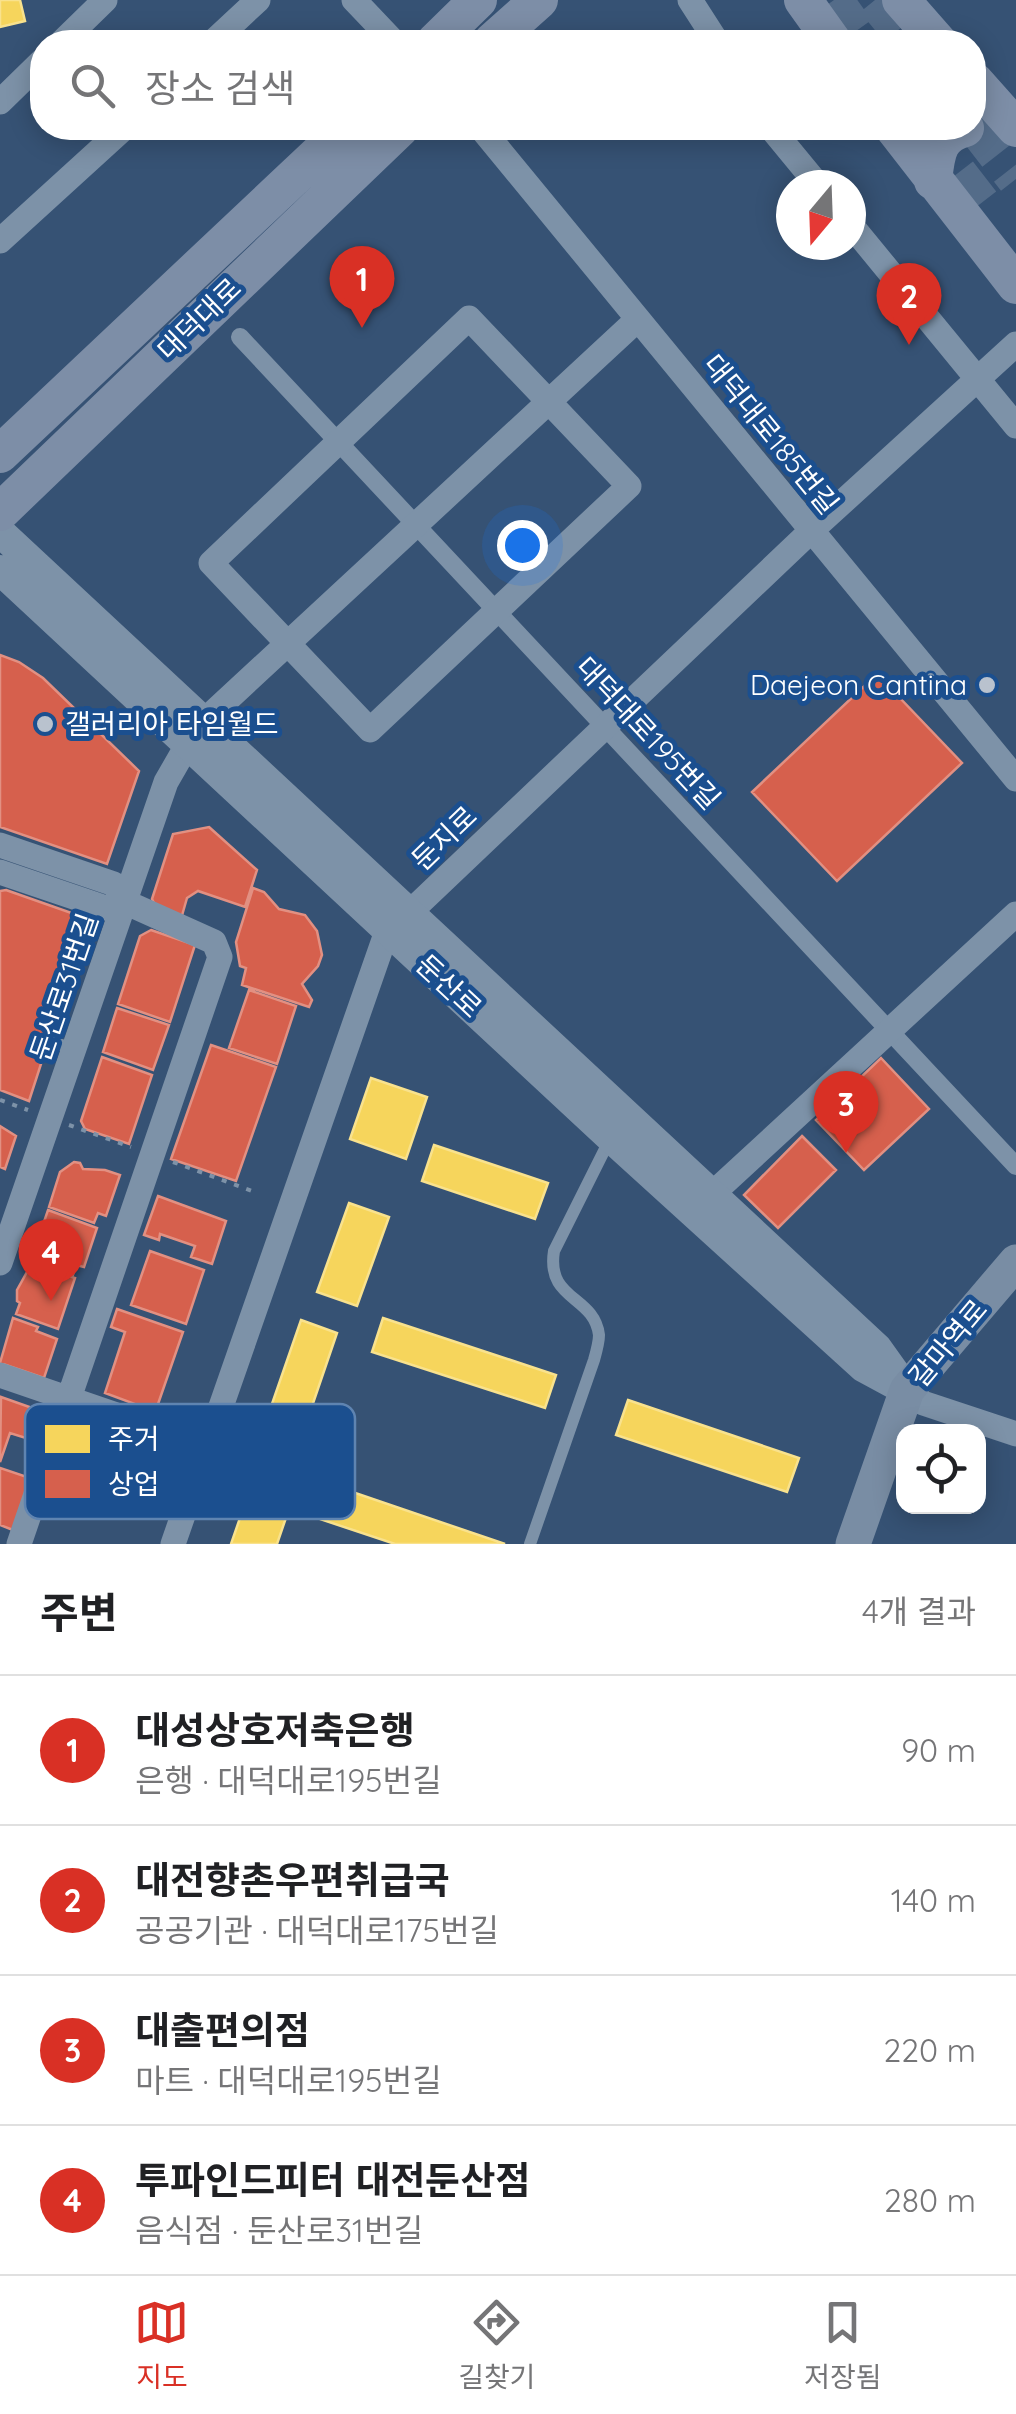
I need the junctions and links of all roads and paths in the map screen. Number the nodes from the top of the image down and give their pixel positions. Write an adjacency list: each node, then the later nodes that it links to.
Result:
1 (105, 0): 8 (street)
2 (258, 0): 9 (street)
3 (354, 0): 10 (street)
4 (478, 0): 11 (main road)
5 (538, 0): 12 (main road)
6 (690, 0): 13 (street)
7 (803, 0): 14 (main road)
8 (74, 30)
9 (226, 30)
10 (383, 30)
11 (447, 30)
12 (505, 30)
13 (709, 30)
14 (824, 30)
15 (30, 73): 17 (street)
16 (986, 96): 19 (main road)
17 (0, 102)
18 (986, 128): 19 (main road)
19 (1016, 132)
20 (111, 140): 30 (street)
21 (333, 140): 41 (main road, 대덕대로)
22 (388, 140): 42 (main road, 대덕대로)
23 (491, 140): 34 (street, 대덕대로185번길)
24 (781, 140): 27 (street)
25 (903, 140): 28 (main road)
26 (941, 140): 28 (main road)
27 (806, 170)
28 (933, 181): 33 (main road)
29 (986, 208): 32 (main road)
30 (0, 241)
31 (866, 243): 37 (street)
32 (1016, 246)
33 (1016, 285)
34 (638, 318): 38 (street); 44 (street, 대덕대로185번길)
35 (240, 337): 40 (street, 대덕대로195번길)
36 (1016, 344): 37 (street, 둔지로)
37 (977, 378): 39 (street); 44 (street, 둔지로)
38 (548, 402): 40 (street); 43 (street); 47 (street)
39 (1016, 426)
40 (338, 442): 43 (street, 대덕대로195번길); 48 (street)
41 (0, 454)
42 (0, 512)
43 (416, 525): 47 (street, 대덕대로195번길); 48 (street)
44 (812, 530): 49 (street, 둔지로); 51 (street, 대덕대로185번길)
45 (0, 532): 50 (street, 둔산로)
46 (0, 570): 50 (street, 둔산로)
47 (496, 611): 48 (street); 49 (street, 대덕대로195번길)
48 (290, 642): 50 (street)
49 (604, 726): 56 (street, 둔지로); 57 (street, 대덕대로195번길)
50 (196, 732): 54 (street, 둔산로31번길); 56 (street, 둔산로)
51 (1016, 779)
52 (0, 845): 54 (street, 둔산로31번길)
53 (0, 872): 54 (street, 둔산로31번길)
54 (126, 902): 64 (street, 둔산로31번길); 67 (street)
55 (1016, 914): 57 (street)
56 (398, 921): 60 (street, 둔산로); 70 (street, 둔지로)
57 (890, 1031): 61 (street, 대덕대로195번길); 62 (street)
58 (0, 1100): 59 (path)
59 (34, 1112)
60 (619, 1128): 62 (street, 둔산로); 71 (street, 둔산로); 78 (lane)
61 (1016, 1166)
62 (711, 1196): 71 (street, 둔산로)
63 (1016, 1262): 71 (main road, 갈마역로)
64 (0, 1263)
65 (1016, 1294): 71 (main road, 갈마역로)
66 (0, 1375): 67 (street)
67 (68, 1398): 68 (street); 69 (street)
68 (66, 1404)
69 (85, 1404)
70 (222, 1404)
71 (914, 1408): 72 (street); 79 (main road, 갈마역로)
72 (1016, 1434)
73 (896, 1480): 80 (main road)
74 (27, 1519): 76 (street)
75 (182, 1519): 77 (street, 둔지로)
76 (19, 1544)
77 (173, 1544)
78 (530, 1544)
79 (853, 1544)
80 (873, 1544)

